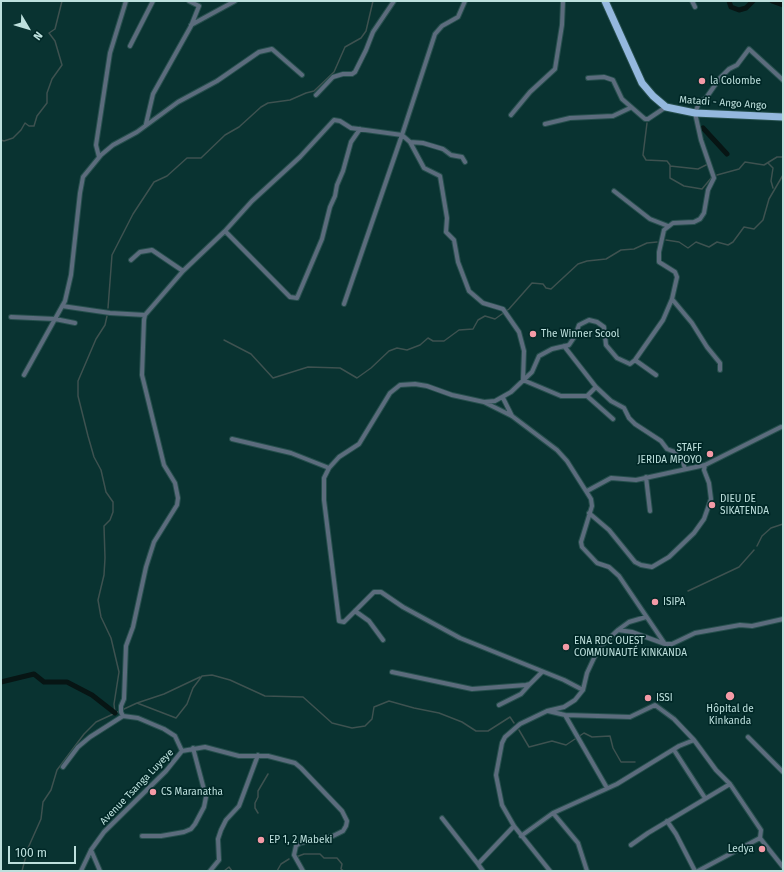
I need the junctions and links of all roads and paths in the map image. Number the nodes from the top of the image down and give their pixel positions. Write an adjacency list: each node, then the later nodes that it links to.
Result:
1 (126, 1): 29 (street)
2 (153, 1): 14 (street)
3 (189, 1): 11 (street)
4 (201, 1): 11 (street)
5 (235, 1): 13 (street)
6 (394, 1): 18 (street)
7 (465, 1): 27 (street)
8 (563, 1): 22 (street)
9 (605, 1): 19 (highway, Matadi - Ango Ango)
10 (692, 1): 12 (street)
11 (199, 6): 13 (street)
12 (695, 7)
13 (191, 26): 24 (street)
14 (130, 46)
15 (302, 75): 24 (street)
16 (588, 78): 20 (street)
17 (783, 80): 21 (street)
18 (316, 95)
19 (666, 107): 20 (street); 21 (highway, Matadi - Ango Ango)
20 (630, 108): 25 (street)
21 (695, 113): 23 (highway, Matadi - Ango Ango); 32 (street)
22 (511, 115)
23 (783, 117)
24 (146, 124): 29 (street)
25 (544, 124)
26 (360, 129): 27 (street); 33 (street); 33 (street)
27 (402, 135): 28 (street); 37 (street)
28 (410, 142): 30 (street); 48 (street)
29 (100, 157): 38 (street)
30 (464, 162)
31 (614, 191): 32 (street)
32 (668, 226): 36 (street)
33 (225, 231): 35 (street)
34 (131, 260): 35 (street)
35 (183, 271): 39 (street)
36 (672, 299): 44 (street); 45 (street)
37 (344, 304)
38 (62, 306): 39 (street); 41 (street)
39 (146, 315): 76 (street)
40 (11, 317): 41 (street)
41 (55, 319): 42 (street); 46 (street)
42 (75, 323)
43 (564, 346): 44 (street); 48 (street); 49 (street)
44 (635, 360): 47 (street)
45 (720, 370)
46 (24, 375)
47 (656, 375)
48 (523, 380): 50 (street); 51 (street)
49 (596, 387): 50 (street); 59 (street)
50 (587, 396): 54 (street)
51 (503, 398): 52 (street); 53 (street)
52 (484, 402): 53 (street); 58 (street)
53 (512, 416): 61 (street)
54 (613, 419)
55 (781, 427): 57 (street)
56 (232, 439): 58 (street)
57 (705, 465): 59 (street); 63 (street)
58 (329, 468): 64 (street)
59 (685, 469): 60 (street)
60 (646, 477): 61 (street); 62 (street)
61 (587, 492): 63 (street)
62 (650, 512)
63 (589, 513): 65 (street)
64 (355, 611): 68 (street); 71 (street)
65 (646, 617): 67 (street); 69 (street)
66 (783, 619): 69 (street)
67 (618, 630): 69 (street); 73 (street)
68 (383, 640)
69 (665, 644)
70 (392, 672): 72 (street)
71 (542, 672): 72 (street); 73 (street)
72 (530, 684): 74 (street)
73 (584, 690): 75 (street)
74 (499, 705)
75 (547, 711): 77 (street); 92 (street)
76 (122, 714): 82 (street); 84 (street)
77 (565, 716): 79 (street); 87 (street)
78 (748, 737): 85 (street)
79 (694, 740): 81 (street); 86 (street)
80 (193, 748): 82 (street, Avenue Tsanga Luyeye); 83 (street, Avenue Tsanga Luyeye); 93 (street)
81 (674, 750): 87 (street); 88 (street)
82 (182, 752): 97 (street, Avenue Tsanga Luyeye)
83 (258, 755): 102 (street); 103 (street, Avenue Tsanga Luyeye)
84 (63, 767)
85 (783, 772)
86 (730, 784): 88 (street); 95 (street)
87 (607, 788): 89 (street)
88 (705, 798): 91 (street)
89 (553, 813): 94 (street); 106 (street)
90 (442, 818): 98 (street)
91 (667, 821): 96 (street); 107 (street)
92 (514, 826): 94 (street); 98 (street)
93 (142, 836)
94 (522, 836): 105 (street)
95 (760, 838): 99 (street); 108 (street)
96 (631, 845)
97 (91, 850): 100 (street, Avenue Tsanga Luyeye); 101 (street)
98 (478, 864): 104 (street)
99 (783, 867)
100 (81, 871)
101 (100, 871)
102 (210, 871)
103 (303, 871)
104 (483, 871)
105 (550, 871)
106 (587, 871)
107 (695, 871)
108 (698, 871)

